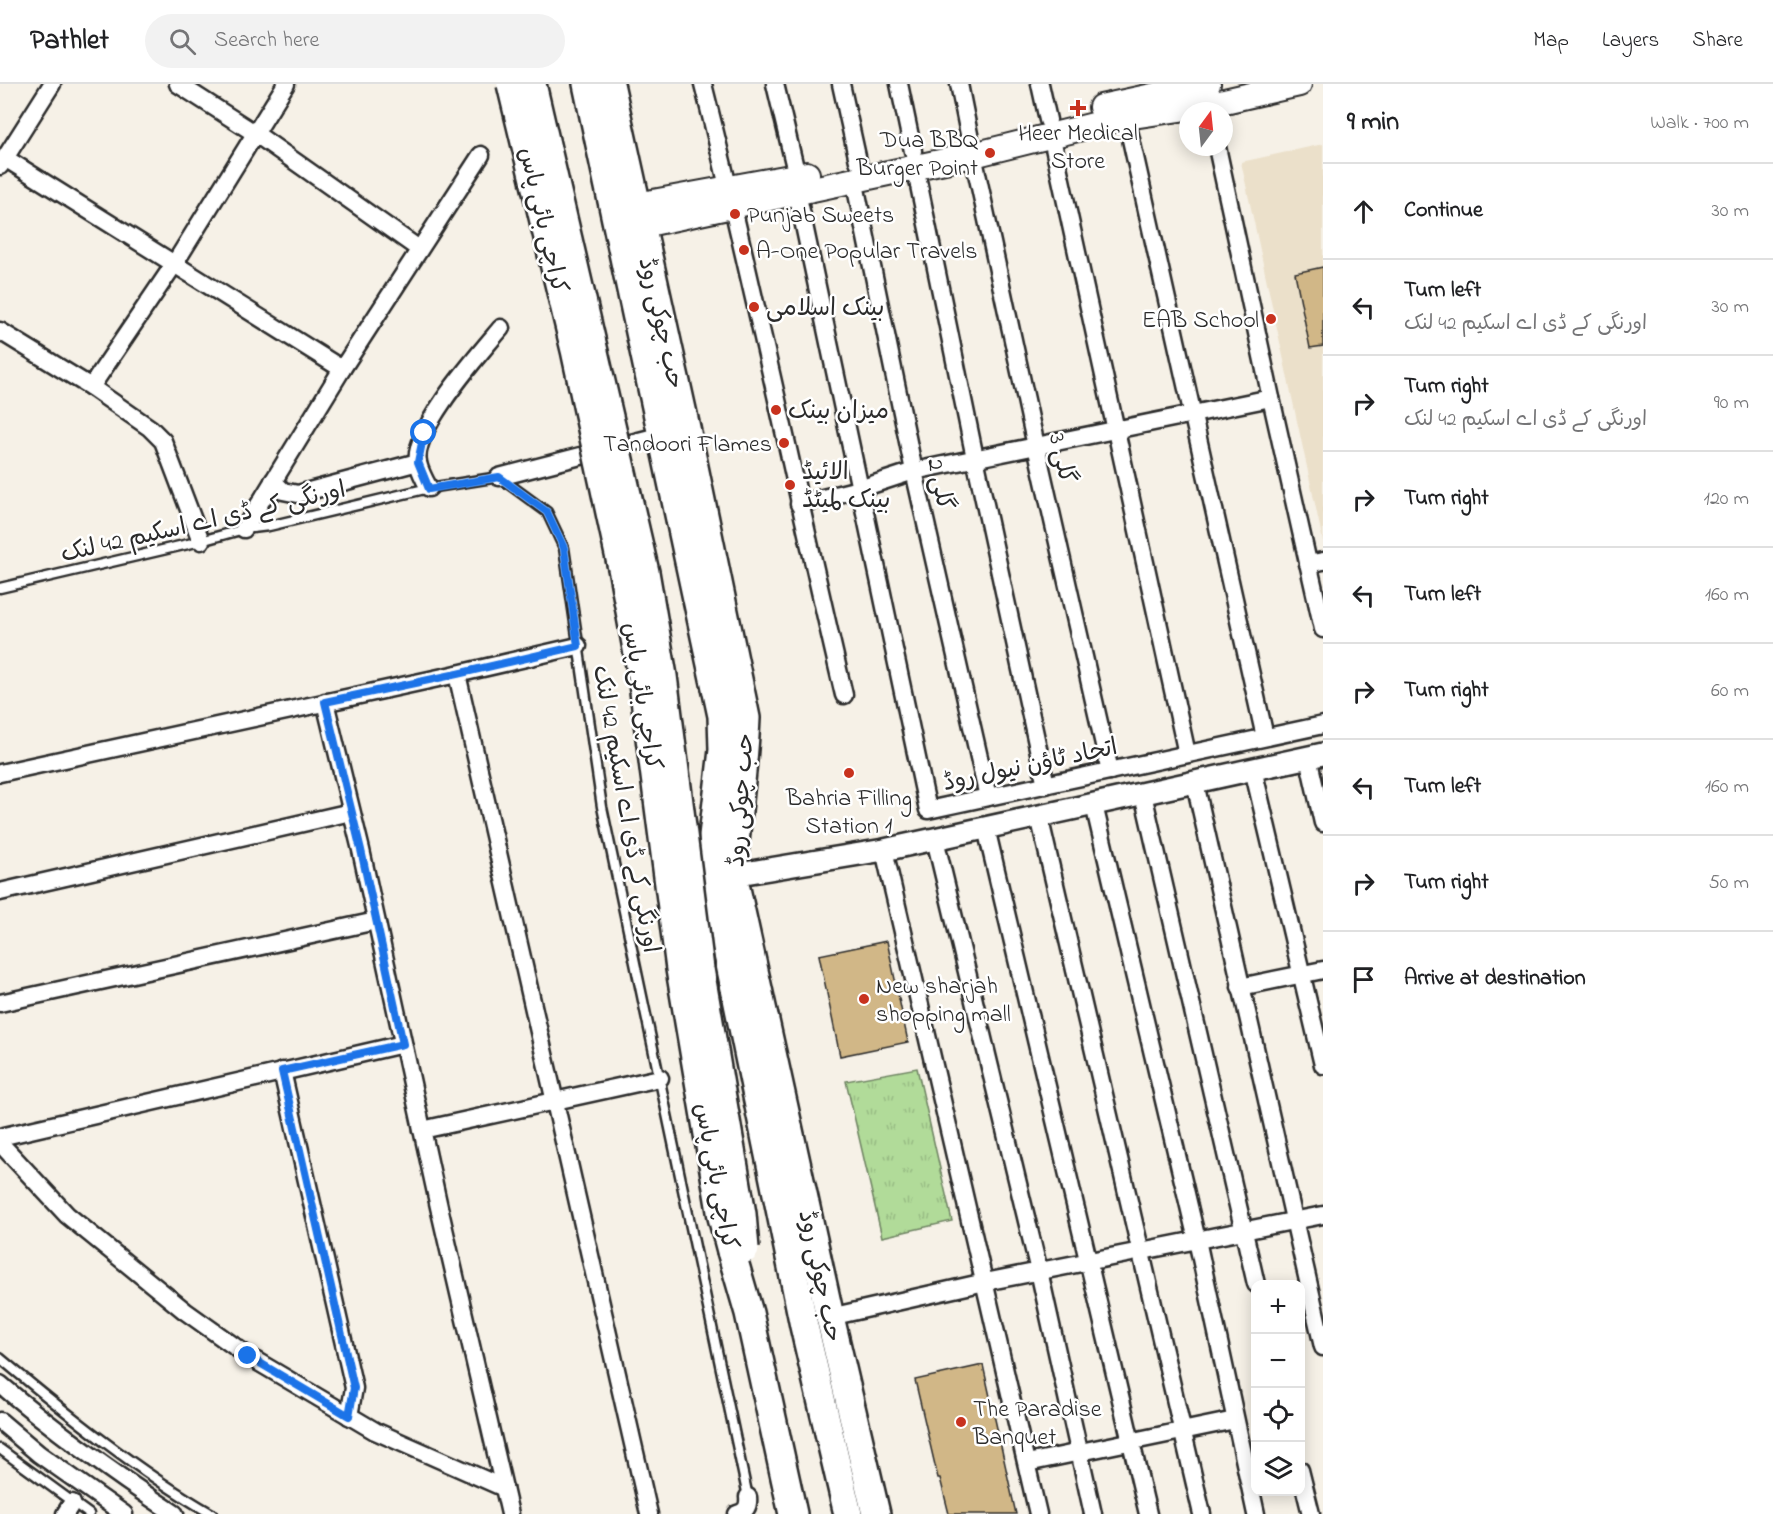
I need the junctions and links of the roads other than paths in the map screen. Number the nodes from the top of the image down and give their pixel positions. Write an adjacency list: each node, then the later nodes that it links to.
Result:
1 (52, 84): 23 (street)
2 (178, 84): 18 (street)
3 (286, 84): 18 (street)
4 (511, 84): 93 (highway, کراچی بائی پاس, bridge)
5 (532, 84): 93 (highway, کراچی بائی پاس, bridge)
6 (587, 84): 27 (highway)
7 (609, 84): 27 (highway)
8 (703, 84): 26 (street)
9 (774, 84): 25 (street)
10 (841, 84): 24 (street, گلی 2)
11 (899, 84): 22 (street, گلی 2)
12 (959, 84): 19 (street, گلی 3)
13 (1040, 84): 17 (street)
14 (1299, 84): 15 (main road)
15 (1205, 94): 16 (main road)
16 (1128, 100): 17 (main road); 35 (street)
17 (1049, 127): 19 (main road); 36 (street)
18 (256, 135): 28 (street); 29 (street)
19 (971, 147): 22 (main road); 38 (street, گلی 3)
20 (481, 155): 28 (street)
21 (1218, 156): 34 (street)
22 (914, 158): 24 (main road); 39 (street, گلی 2)
23 (3, 162): 29 (street)
24 (856, 170): 25 (main road); 41 (street, گلی 2)
25 (797, 184): 26 (main road); 45 (street)
26 (731, 197): 27 (main road); 46 (street)
27 (628, 218): 37 (highway)
28 (419, 249): 32 (street)
29 (175, 263): 32 (street); 33 (street)
30 (501, 328): 40 (street)
31 (0, 331): 33 (street)
32 (342, 369): 43 (street)
33 (91, 387): 48 (street)
34 (1270, 399): 35 (street); 49 (street)
35 (1192, 414): 36 (street); 57 (street)
36 (1116, 430): 38 (street); 58 (street)
37 (674, 432): 42 (street); 74 (highway)
38 (1036, 446): 39 (street); 61 (street, گلی 3)
39 (975, 458): 41 (street); 64 (street, گلی 2)
40 (418, 462): 43 (street); 44 (street)
41 (914, 471): 45 (street); 66 (street, گلی 2)
42 (499, 477): 44 (lane, اورنگی کے ڈی اے اسکیم 42 لنک); 52 (lane, اورنگی کے ڈی اے اسکیم 42 لنک)
43 (273, 481): 47 (street)
44 (429, 489): 47 (lane, اورنگی کے ڈی اے اسکیم 42 لنک)
45 (859, 489): 46 (street); 66 (street, اتحاد ٹاؤن نیول روڈ)
46 (799, 504): 54 (street)
47 (244, 529): 48 (lane, اورنگی کے ڈی اے اسکیم 42 لنک)
48 (201, 541): 50 (lane, اورنگی کے ڈی اے اسکیم 42 لنک)
49 (1316, 562): 51 (street)
50 (0, 588)
51 (1323, 629)
52 (578, 646): 53 (street); 84 (lane, اورنگی کے ڈی اے اسکیم 42 لنک)
53 (457, 674): 55 (street); 85 (street)
54 (844, 695)
55 (325, 702): 62 (street); 68 (street)
56 (1323, 725): 57 (street, اتحاد ٹاؤن نیول روڈ)
57 (1265, 737): 58 (street, اتحاد ٹاؤن نیول روڈ)
58 (1187, 754): 61 (street, اتحاد ٹاؤن نیول روڈ)
59 (1316, 755): 60 (street); 70 (street)
60 (1252, 769): 63 (street); 78 (street)
61 (1110, 771): 64 (street, اتحاد ٹاؤن نیول روڈ)
62 (0, 773)
63 (1195, 783): 65 (street); 79 (street)
64 (1046, 785): 66 (street, اتحاد ٹاؤن نیول روڈ)
65 (1143, 794): 67 (street); 91 (street)
66 (988, 797)
67 (1094, 805): 69 (street); 92 (street)
68 (351, 812): 75 (street); 76 (street)
69 (1039, 816): 71 (street); 94 (street)
70 (1323, 823)
71 (986, 828): 72 (street); 95 (street)
72 (935, 839): 73 (street); 96 (street)
73 (884, 850): 74 (street); 98 (street)
74 (723, 878): 99 (highway, حب چوکی روڈ); 123 (highway)
75 (0, 892)
76 (376, 921): 80 (street); 81 (street)
77 (1323, 970): 78 (street)
78 (1302, 975): 79 (street); 82 (street)
79 (1240, 987): 90 (street)
80 (0, 1003)
81 (403, 1044): 83 (street); 86 (street)
82 (1323, 1065)
83 (282, 1071): 87 (street); 103 (street)
84 (660, 1078): 85 (street); 113 (lane, اورنگی کے ڈی اے اسکیم 42 لنک)
85 (556, 1101): 86 (street); 120 (street)
86 (422, 1130): 111 (street)
87 (0, 1137)
88 (0, 1143): 103 (street)
89 (1323, 1215): 90 (street)
90 (1294, 1220): 91 (street); 100 (street)
91 (1243, 1231): 92 (street); 97 (street)
92 (1197, 1240): 94 (street); 104 (street)
93 (738, 1250): 122 (highway, کراچی بائی پاس)
94 (1142, 1251): 95 (street); 106 (street)
95 (1088, 1262): 96 (street); 107 (street)
96 (1039, 1271): 98 (street); 109 (street)
97 (1255, 1280)
98 (985, 1282): 99 (street); 110 (street)
99 (830, 1317): 124 (highway, حب چوکی روڈ)
100 (1323, 1347)
101 (0, 1358): 118 (lane)
102 (0, 1383): 117 (street)
103 (349, 1416): 111 (street)
104 (1235, 1420): 106 (street); 129 (street)
105 (0, 1421): 116 (street)
106 (1183, 1430): 107 (street); 128 (street)
107 (1131, 1441): 109 (street); 127 (street)
108 (0, 1449): 114 (lane)
109 (1079, 1452): 110 (street); 126 (street)
110 (1027, 1463): 125 (street)
111 (504, 1488): 119 (street)
112 (1305, 1490): 130 (street)
113 (748, 1497): 121 (street)
114 (69, 1508): 115 (lane)
115 (89, 1514)
116 (124, 1514)
117 (175, 1514)
118 (212, 1514)
119 (510, 1514)
120 (649, 1514)
121 (737, 1514)
122 (793, 1514)
123 (848, 1514)
124 (876, 1514)
125 (1038, 1514)
126 (1093, 1514)
127 (1148, 1514)
128 (1202, 1514)
129 (1256, 1514)
130 (1311, 1514)

